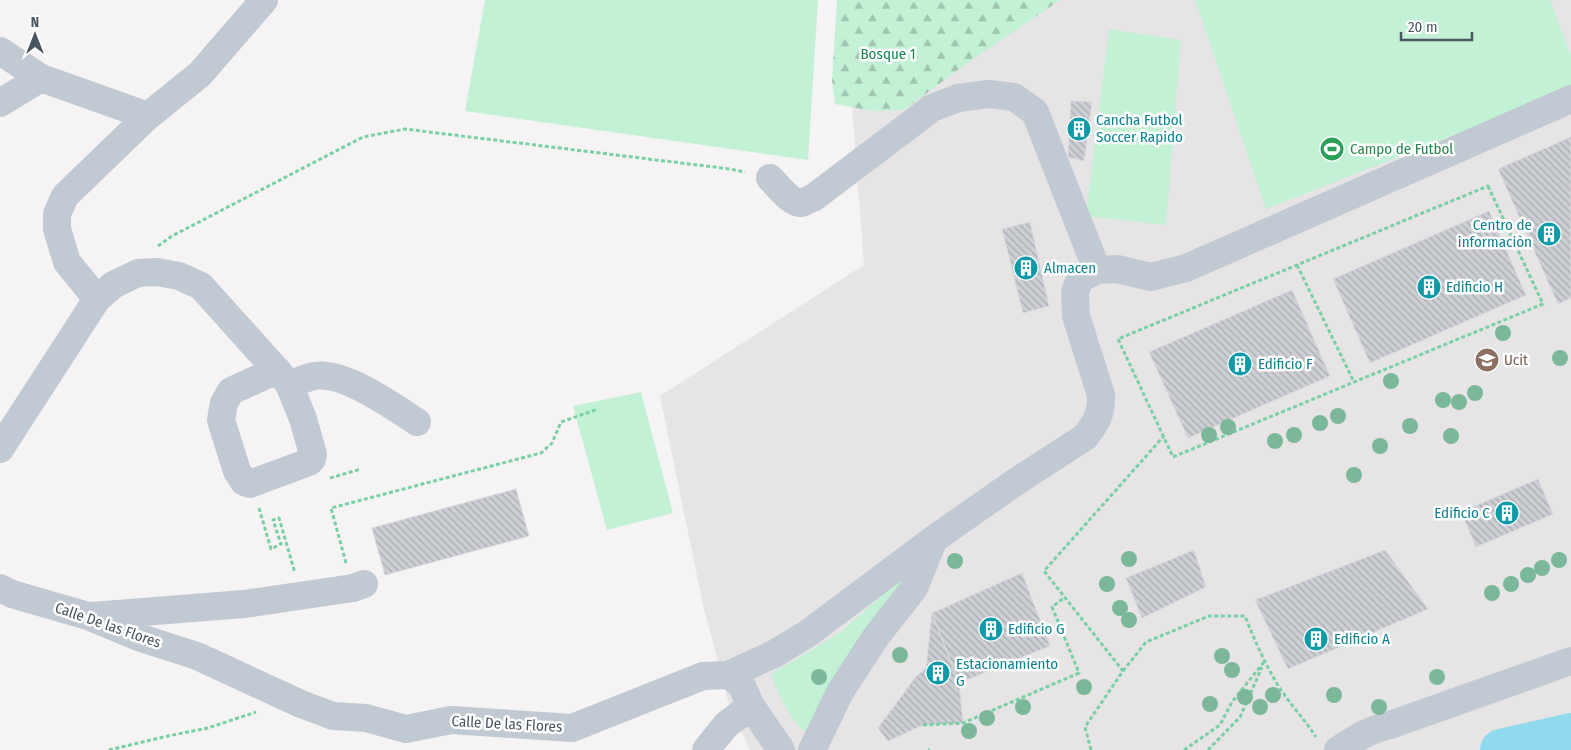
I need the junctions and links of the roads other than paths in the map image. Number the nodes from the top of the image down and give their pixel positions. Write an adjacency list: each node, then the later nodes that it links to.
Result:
1 (264, 0): 6 (street)
2 (0, 51): 3 (street)
3 (41, 78): 5 (street); 6 (street)
4 (1571, 99): 8 (street)
5 (0, 103)
6 (148, 116): 9 (street)
7 (770, 178): 8 (street)
8 (1097, 270): 12 (street)
9 (97, 299): 10 (street); 11 (street)
10 (417, 422)
11 (0, 449)
12 (934, 539): 17 (street); 22 (street)
13 (358, 586): 15 (street)
14 (0, 588): 15 (street, Calle De las Flores)
15 (88, 616): 17 (street, Calle De las Flores)
16 (1571, 661): 19 (street)
17 (728, 675): 18 (street)
18 (751, 706): 20 (street); 21 (street)
19 (1329, 746)
20 (706, 750)
21 (781, 750)
22 (812, 750)

